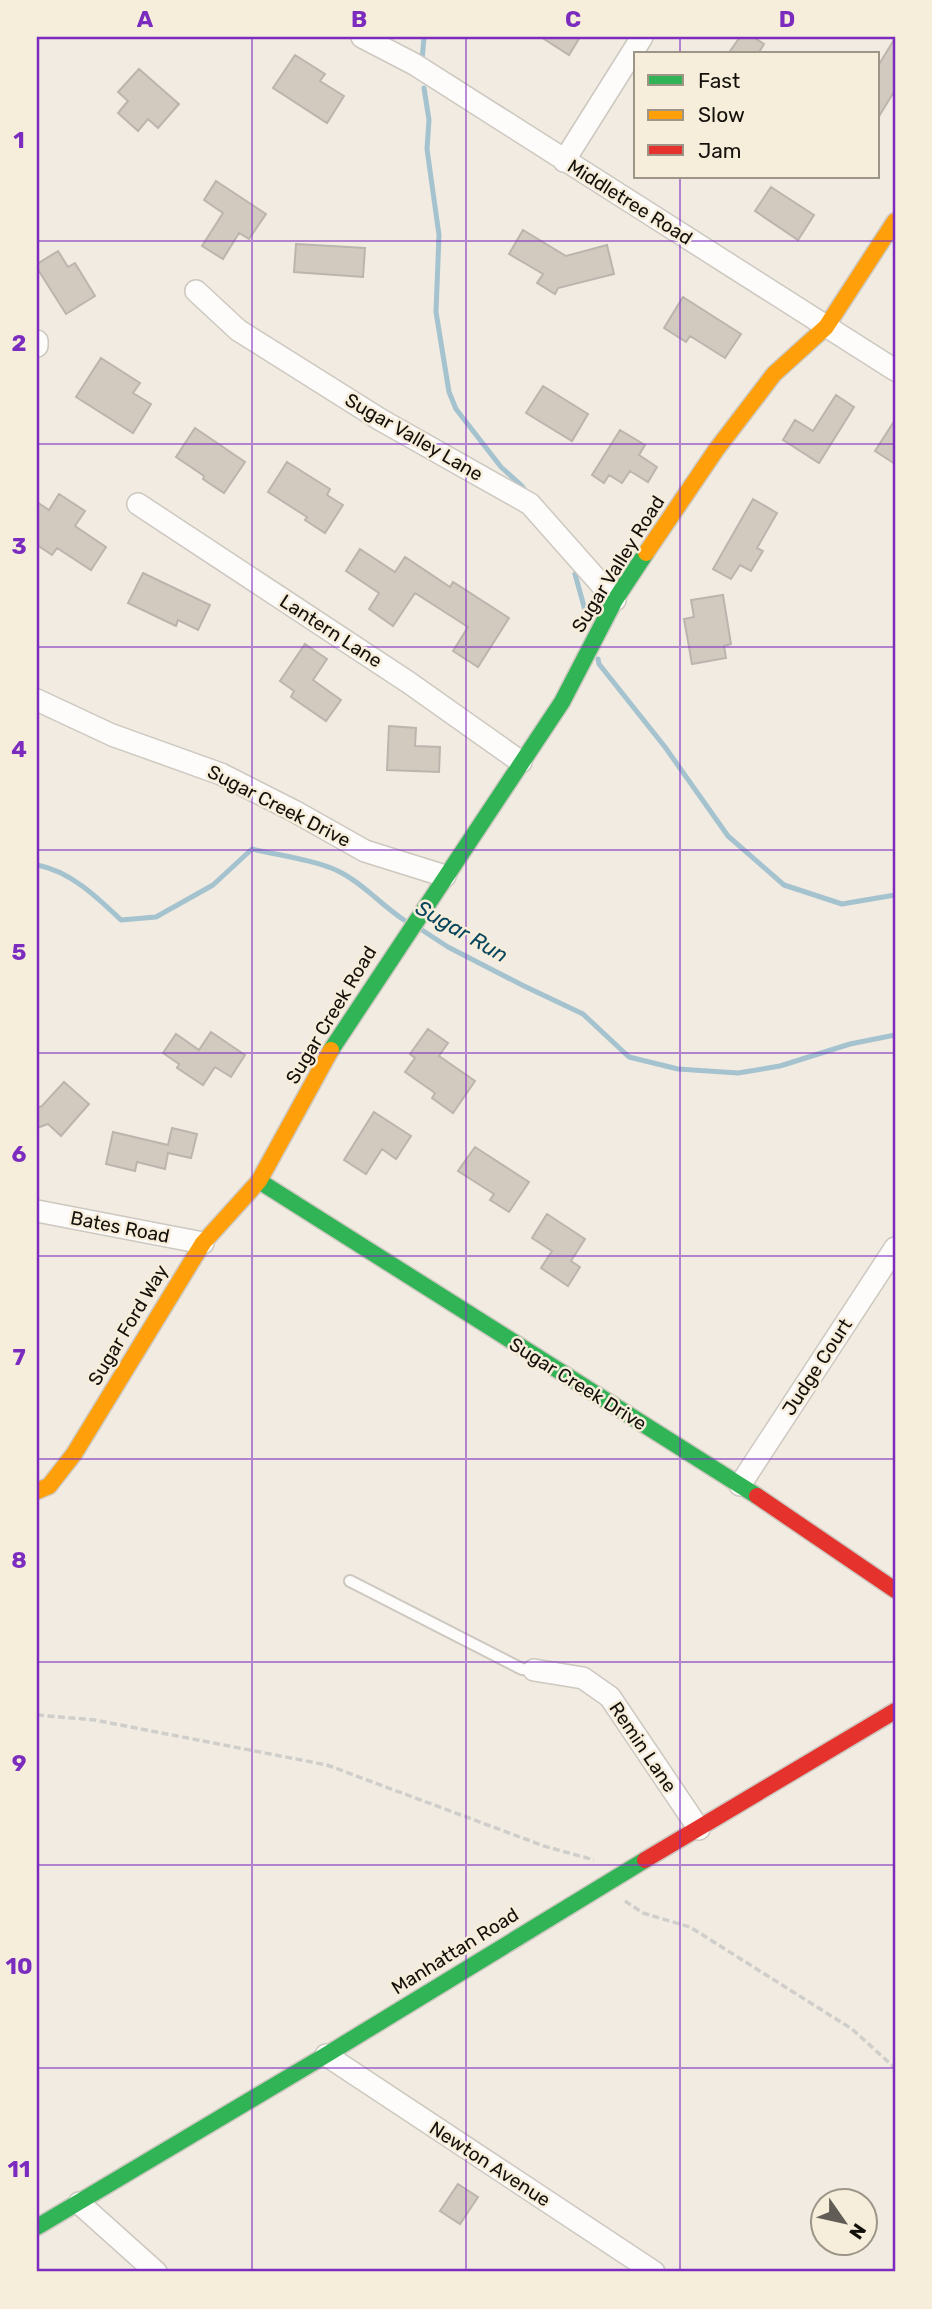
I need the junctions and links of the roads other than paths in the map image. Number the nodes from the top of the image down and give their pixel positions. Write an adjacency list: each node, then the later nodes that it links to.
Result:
1 (362, 37): 3 (street, Middletree Road)
2 (642, 37): 3 (street)
3 (565, 161): 6 (street, Middletree Road)
4 (895, 221): 6 (street, Sugar Valley Road)
5 (196, 292): 9 (street, Sugar Valley Lane)
6 (827, 327): 7 (street, Middletree Road); 9 (street, Sugar Valley Road)
7 (895, 370)
8 (138, 504): 11 (street, Lantern Lane)
9 (615, 600): 11 (street, Sugar Valley Road)
10 (37, 700): 12 (street, Sugar Creek Drive)
11 (521, 762): 12 (street, Sugar Valley Road)
12 (444, 876): 13 (street, Sugar Creek Road)
13 (259, 1181): 15 (street, Sugar Ford Way); 17 (street, Sugar Creek Drive)
14 (37, 1211): 15 (street, Bates Road)
15 (203, 1243): 18 (street, Sugar Ford Way)
16 (895, 1248): 17 (street, Judge Court)
17 (740, 1485): 20 (street, Sugar Creek Drive)
18 (37, 1491)
19 (350, 1581): 21 (lane)
20 (895, 1590)
21 (534, 1670): 23 (street, Remin Lane)
22 (895, 1710): 23 (street, Manhattan Road)
23 (699, 1829): 24 (street, Manhattan Road)
24 (326, 2055): 25 (street, Manhattan Road); 28 (street, Newton Avenue)
25 (79, 2203): 26 (street, Manhattan Road); 27 (street)
26 (37, 2227)
27 (156, 2272)
28 (654, 2272)

